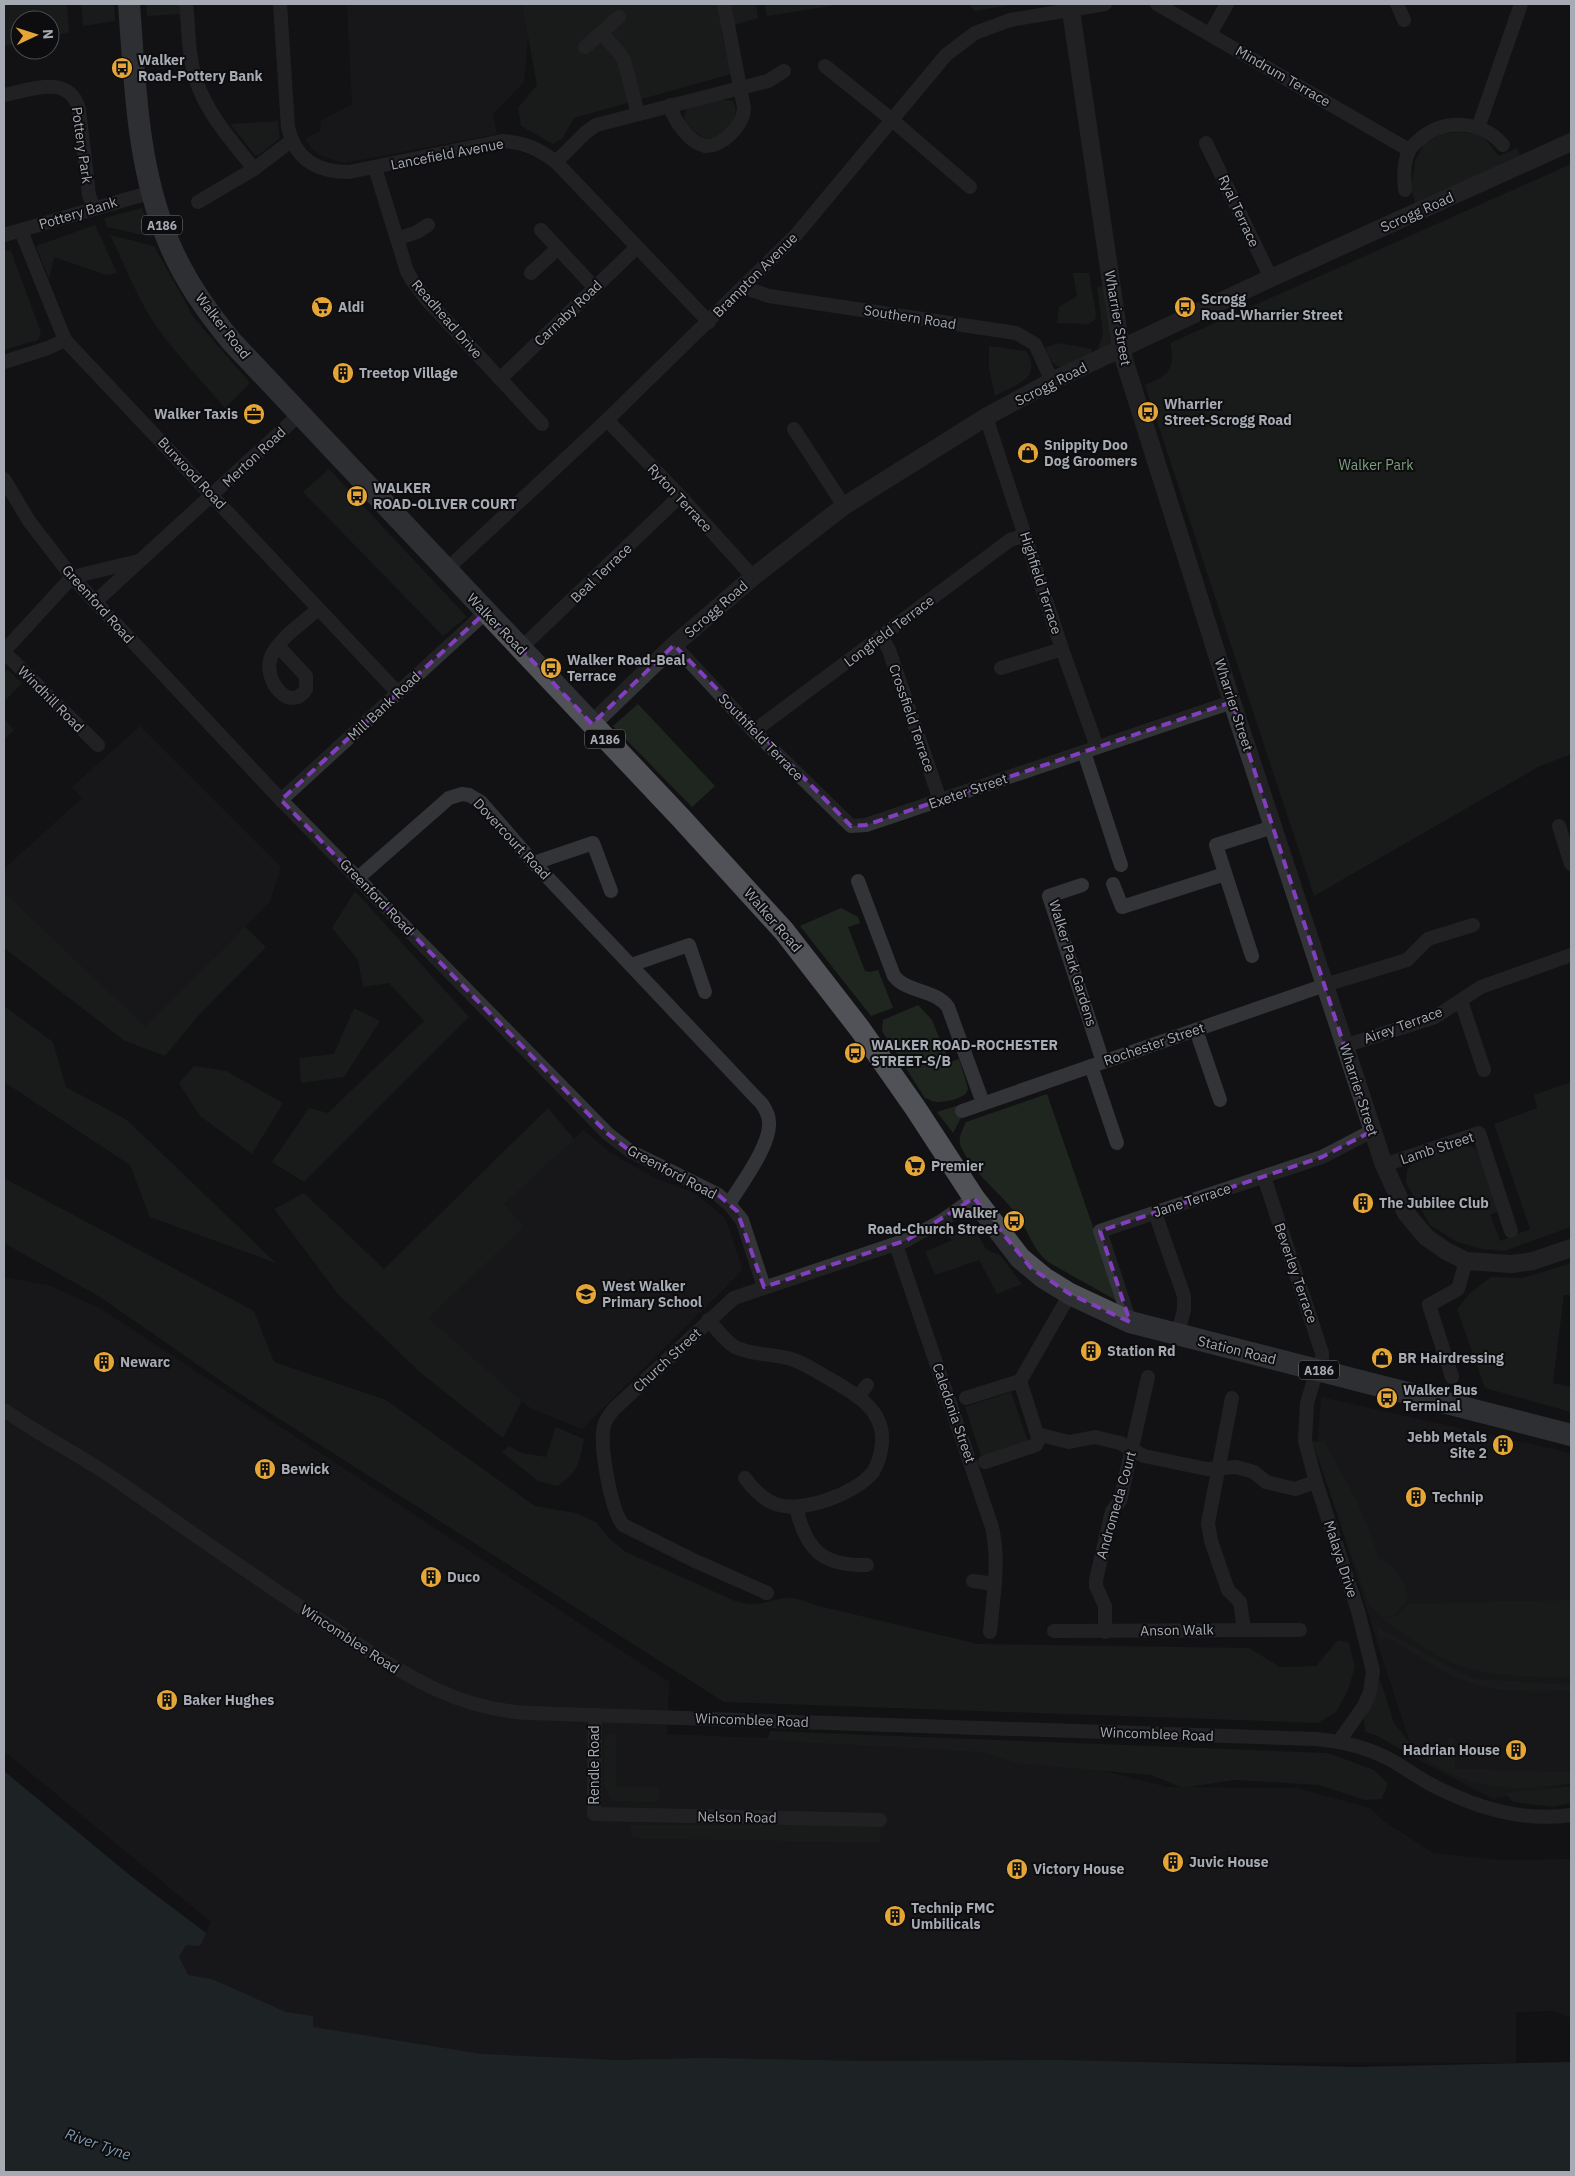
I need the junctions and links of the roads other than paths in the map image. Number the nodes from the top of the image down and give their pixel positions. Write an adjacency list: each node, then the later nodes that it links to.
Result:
1 (129, 4): 34 (main road, Walker Road / A186)
2 (186, 4): 31 (street)
3 (280, 4): 24 (street)
4 (724, 4): 18 (street)
5 (1105, 4): 10 (street)
6 (1157, 4): 14 (street, Mindrum Terrace)
7 (1227, 4): 14 (street)
8 (1397, 4): 12 (street)
9 (1522, 4): 23 (street)
10 (1070, 7): 22 (street, Brampton Avenue); 50 (street, Wharrier Street)
11 (619, 17): 13 (street)
12 (1404, 20)
13 (601, 33): 15 (street); 21 (street)
14 (1210, 34): 28 (street, Mindrum Terrace)
15 (584, 47)
16 (825, 66): 22 (street)
17 (784, 70): 18 (street)
18 (741, 88): 20 (street); 20 (street)
19 (4, 96): 36 (street, Pottery Park)
20 (670, 105): 21 (street)
21 (638, 114): 29 (street)
22 (891, 119): 32 (street); 47 (street, Brampton Avenue)
23 (1478, 128): 27 (street); 28 (street)
24 (291, 141): 30 (street, Lancefield Avenue); 31 (street)
25 (1571, 142): 45 (street, Scrogg Road)
26 (1206, 143): 45 (street, Ryal Terrace)
27 (1503, 145)
28 (1409, 150): 33 (street, Scrogg Road)
29 (556, 162): 30 (street, Lancefield Avenue); 43 (street, Lancefield Avenue)
30 (375, 168): 41 (street, Readhead Drive)
31 (254, 169): 35 (street)
32 (970, 187)
33 (1405, 190)
34 (152, 192): 36 (street, Pottery Bank); 54 (main road, Walker Road / A186)
35 (198, 202)
36 (94, 208): 39 (street, Pottery Bank)
37 (428, 225): 41 (street)
38 (542, 230): 42 (street)
39 (21, 231): 40 (street, Pottery Bank); 49 (street, Burwood Road)
40 (4, 235)
41 (397, 239): 52 (street, Readhead Drive)
42 (558, 248): 44 (street); 46 (street)
43 (636, 248): 46 (street, Carnaby Road); 48 (street, Lancefield Avenue)
44 (531, 273)
45 (1271, 278): 50 (street, Scrogg Road)
46 (594, 287): 52 (street, Carnaby Road)
47 (743, 287): 48 (street, Brampton Avenue); 53 (street, Southern Road)
48 (709, 322): 56 (street, Brampton Avenue)
49 (65, 340): 51 (street); 60 (street, Burwood Road)
50 (1120, 350): 53 (street, Scrogg Road); 79 (street, Wharrier Street)
51 (4, 362)
52 (500, 379): 57 (street, Readhead Drive)
53 (1052, 381): 55 (street, Scrogg Road)
54 (300, 414): 60 (street, Merton Road); 65 (main road, Walker Road / A186)
55 (986, 417): 62 (street, Scrogg Road); 63 (street, Highfield Terrace)
56 (607, 420): 61 (street, Ryton Terrace); 65 (street, Brampton Avenue)
57 (542, 424)
58 (794, 429): 62 (street)
59 (4, 479): 67 (street, Greenford Road)
60 (213, 495): 64 (street, Merton Road); 69 (street, Burwood Road)
61 (680, 496): 66 (street, Ryton Terrace); 74 (street, Beal Terrace)
62 (844, 506): 66 (street, Scrogg Road)
63 (1025, 535): 71 (street, Longfield Terrace); 75 (street, Highfield Terrace)
64 (141, 561): 67 (street, Merton Road); 68 (street, Merton Road)
65 (446, 570): 70 (main road, Walker Road / A186)
66 (752, 577): 72 (street, Scrogg Road)
67 (72, 578): 68 (street, Greenford Road); 76 (street)
68 (95, 602): 84 (street, Greenford Road)
69 (318, 609): 73 (street); 78 (street, Burwood Road)
70 (486, 612): 74 (main road, Walker Road / A186); 78 (street, Mill Bank Road)
71 (881, 636): 81 (street, Longfield Terrace); 85 (street, Crossfield Terrace)
72 (674, 645): 80 (street, Scrogg Road); 81 (street, Southfield Terrace)
73 (278, 646)
74 (521, 648): 80 (main road, Walker Road / A186)
75 (1062, 649): 77 (street); 83 (street, Highfield Terrace)
76 (4, 652): 82 (street, Windhill Road)
77 (1001, 668)
78 (398, 693): 84 (street, Mill Bank Road)
79 (1232, 702): 83 (street, Exeter Street); 88 (street, Wharrier Street)
80 (592, 724): 116 (main road, Walker Road / A186)
81 (754, 731): 86 (street, Southfield Terrace)
82 (98, 745)
83 (1091, 749): 85 (street, Exeter Street); 91 (street)
84 (281, 800): 93 (street, Greenford Road)
85 (940, 800): 86 (street, Exeter Street)
86 (850, 826)
87 (1559, 826): 90 (street)
88 (1273, 827): 92 (street); 102 (street, Wharrier Street)
89 (534, 863): 93 (street, Dovercourt Road); 97 (street); 101 (street, Dovercourt Road)
90 (1571, 864)
91 (1121, 865)
92 (1225, 874): 96 (street); 100 (street)
93 (358, 878): 117 (street, Greenford Road)
94 (858, 881): 110 (street)
95 (1082, 884): 107 (street, Walker Park Gardens)
96 (1114, 884)
97 (610, 891)
98 (1473, 925): 102 (street, Rochester Street)
99 (1571, 955): 104 (street, Airey Terrace)
100 (1252, 956)
101 (631, 965): 103 (street); 117 (street, Dovercourt Road)
102 (1325, 985): 105 (street, Rochester Street); 106 (street, Wharrier Street)
103 (705, 992)
104 (1461, 1001): 106 (street, Airey Terrace); 108 (street)
105 (1196, 1030): 107 (street, Rochester Street); 109 (street)
106 (1344, 1046): 112 (street, Wharrier Street)
107 (1097, 1064): 110 (street, Rochester Street); 113 (street)
108 (1484, 1070)
109 (1220, 1100)
110 (983, 1103): 111 (street, Rochester Street)
111 (962, 1111)
112 (1372, 1132): 114 (street, Wharrier Street); 115 (street, Jane Terrace)
113 (1117, 1143)
114 (1384, 1165): 119 (street, Lamb Street); 122 (street, Wharrier Street)
115 (1264, 1177): 118 (street, Jane Terrace); 128 (street, Beverley Terrace)
116 (974, 1198): 120 (street, Church Street); 124 (main road, Station Road / A186)
117 (729, 1204): 123 (street, Greenford Road)
118 (1155, 1213): 126 (street, Jane Terrace); 127 (street)
119 (1511, 1231)
120 (896, 1245): 123 (street, Church Street); 147 (street, Caledonia Street)
121 (1571, 1248): 122 (street, Wharrier Street)
122 (1466, 1261): 130 (street)
123 (764, 1286): 125 (street, Church Street)
124 (1070, 1294): 126 (main road, Station Road / A186); 131 (street)
125 (708, 1320): 133 (street); 148 (street, Church Street)
126 (1130, 1322): 127 (main road, Station Road / A186)
127 (1177, 1336): 128 (main road, Station Road / A186)
128 (1318, 1370): 138 (main road, Station Road / A186); 143 (street, Malaya Drive)
129 (1148, 1377): 139 (street, Andromeda Court)
130 (1452, 1377)
131 (1020, 1382): 134 (street); 137 (street)
132 (867, 1385): 133 (street)
133 (858, 1397): 144 (street)
134 (966, 1398)
135 (1232, 1398): 141 (street)
136 (4, 1410): 154 (street, Wincomblee Road)
137 (1039, 1435): 139 (street); 140 (street)
138 (1571, 1435)
139 (1132, 1450): 141 (street); 153 (street, Andromeda Court)
140 (985, 1462)
141 (1220, 1468): 143 (street); 149 (street)
142 (745, 1478): 144 (street)
143 (1316, 1482): 155 (street, Malaya Drive)
144 (796, 1507): 145 (street)
145 (867, 1565)
146 (973, 1581): 147 (street)
147 (995, 1584): 152 (street, Caledonia Street)
148 (767, 1593)
149 (1244, 1629): 150 (street, Anson Walk); 153 (street, Anson Walk)
150 (1300, 1630)
151 (1054, 1631): 153 (street, Anson Walk)
152 (990, 1632)
153 (1105, 1632)
154 (595, 1715): 155 (street, Wincomblee Road); 156 (street, Rendle Road)
155 (1339, 1741): 157 (street, Wincomblee Road)
156 (594, 1814): 158 (street, Nelson Road)
157 (1571, 1816)
158 (880, 1820)

